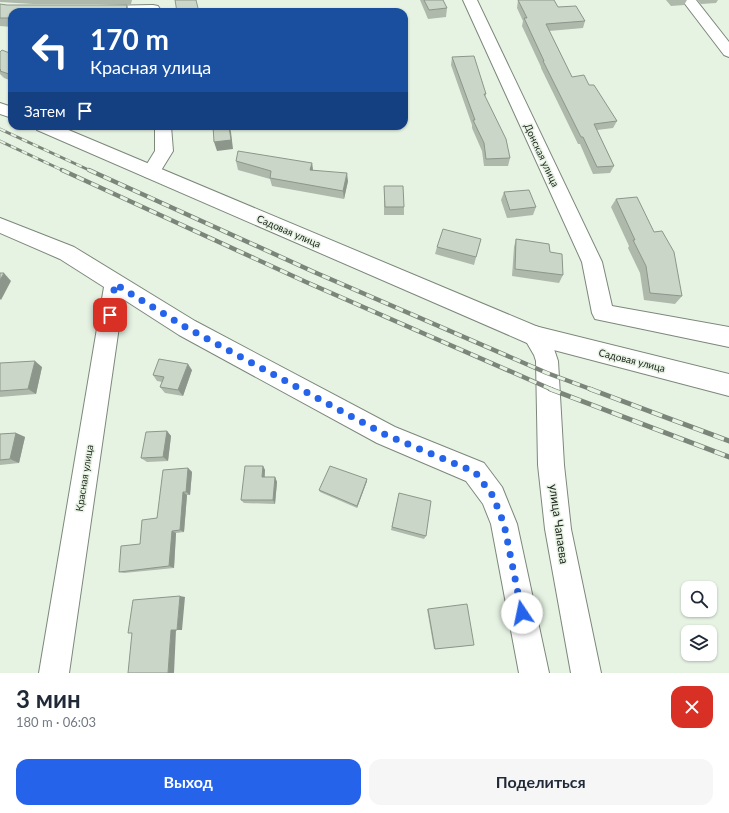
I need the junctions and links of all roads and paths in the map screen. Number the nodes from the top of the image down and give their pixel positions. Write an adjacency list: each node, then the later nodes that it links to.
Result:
1 (470, 0): 12 (street, Донская улица)
2 (689, 0): 5 (street)
3 (153, 7): 4 (street)
4 (131, 8)
5 (729, 52)
6 (52, 130): 8 (street, Садовая улица)
7 (164, 130): 8 (street)
8 (151, 172): 11 (street, Садовая улица)
9 (1, 226): 10 (street)
10 (115, 284): 14 (street, Красная улица); 15 (street)
11 (535, 336): 13 (street, Садовая улица); 16 (street, улица Чапаева)
12 (729, 337)
13 (729, 384)
14 (54, 673)
15 (534, 673)
16 (586, 673)

